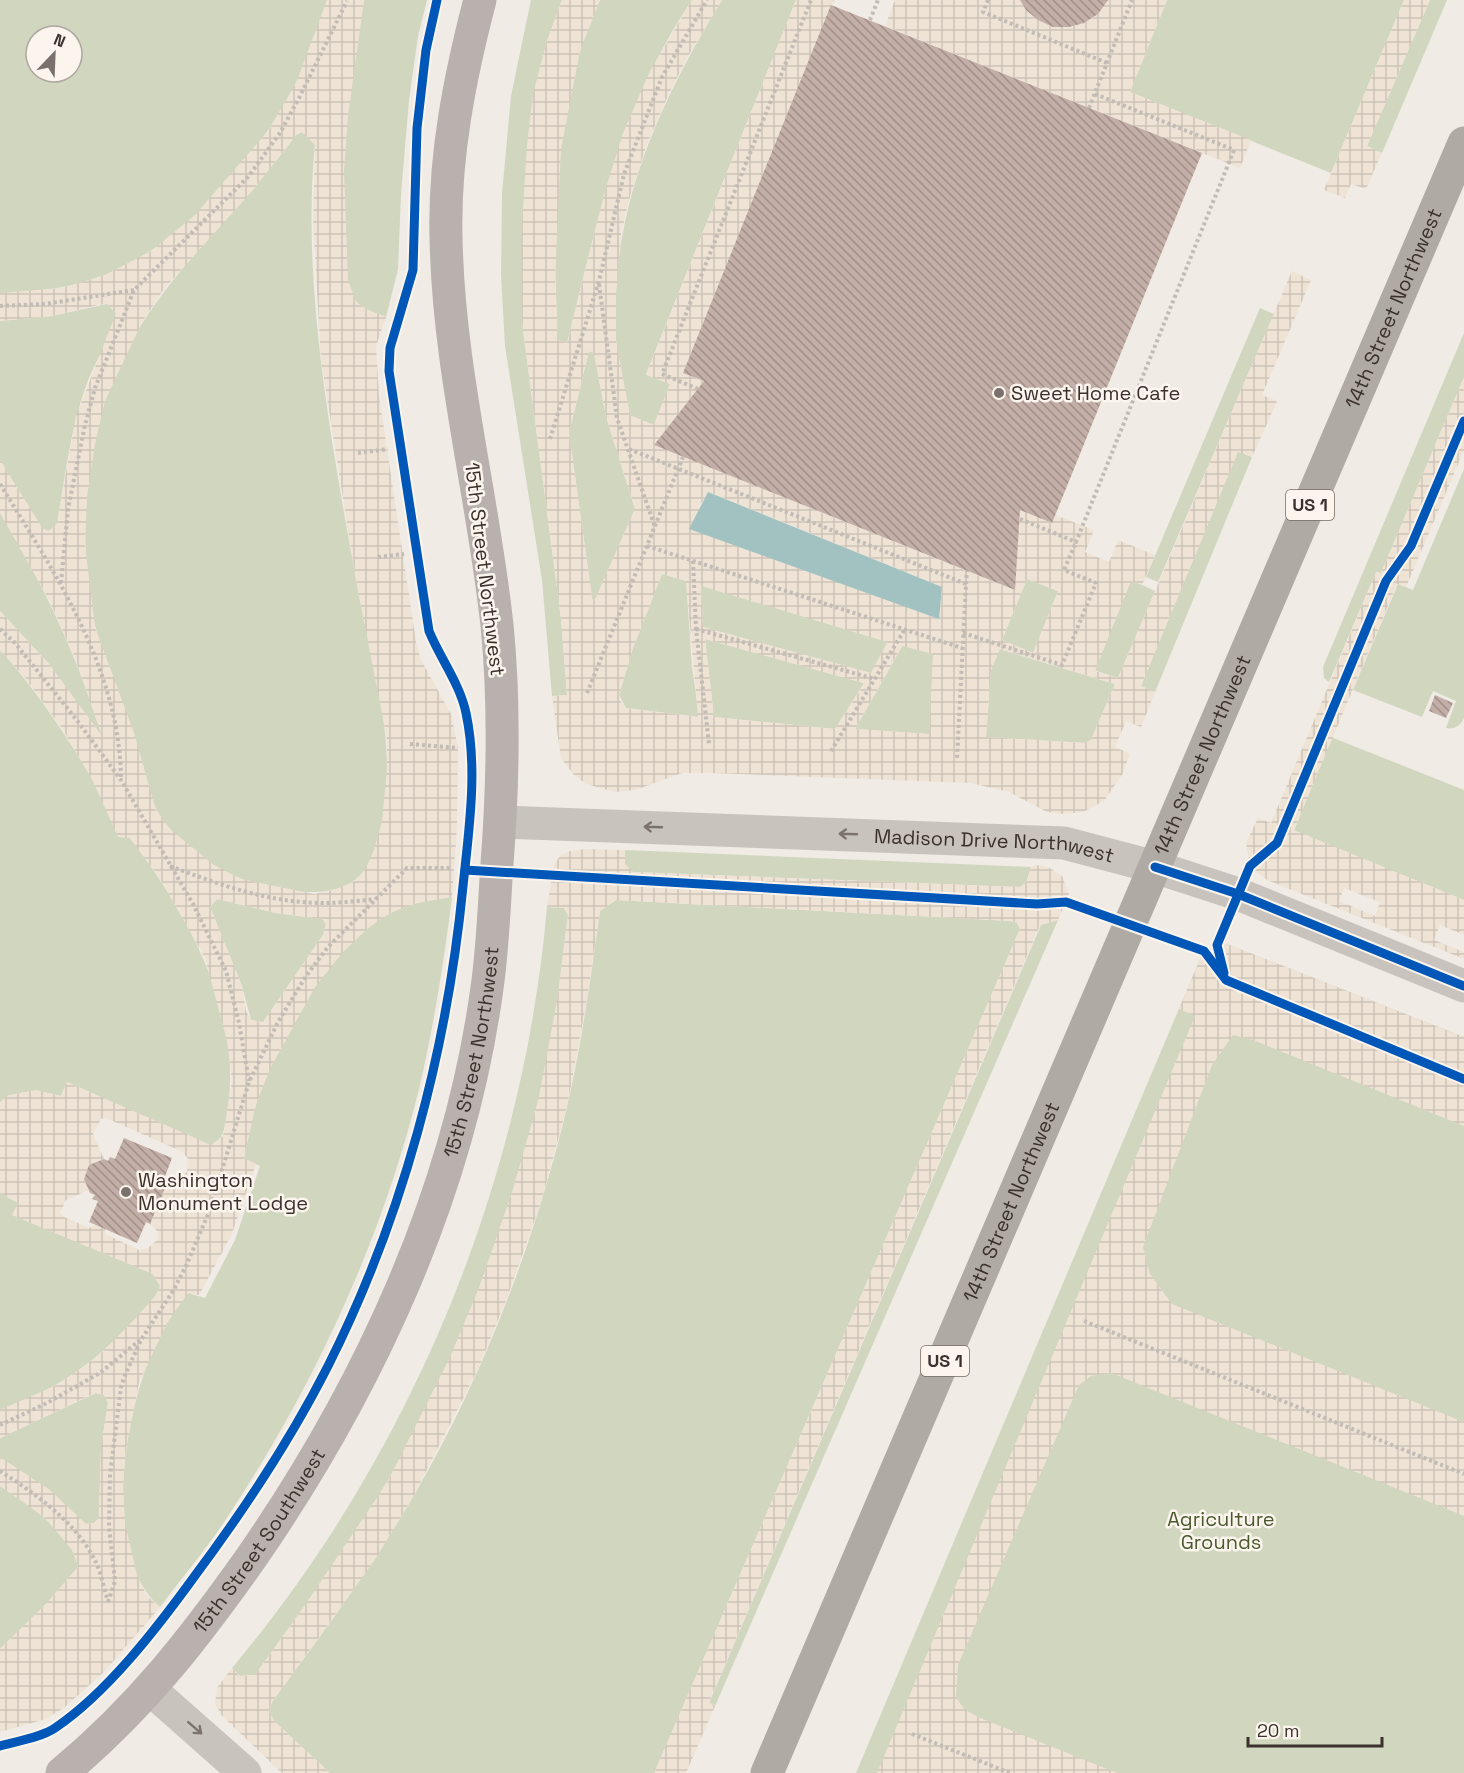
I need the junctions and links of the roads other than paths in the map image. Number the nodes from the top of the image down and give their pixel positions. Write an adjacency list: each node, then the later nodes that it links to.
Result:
1 (480, 0): 3 (main road, 15th Street Northwest)
2 (1464, 143): 4 (highway, 14th Street Northwest / US 1)
3 (500, 822): 4 (street, Madison Drive Northwest, one-way to 3); 6 (main road, 15th Street Northwest)
4 (1155, 867): 5 (street, Madison Drive Northwest); 10 (highway, 14th Street Northwest / US 1)
5 (1464, 986)
6 (409, 1274): 7 (main road, 15th Street Southwest)
7 (151, 1690): 8 (main road, 15th Street Southwest); 9 (street, one-way to 9)
8 (62, 1773)
9 (245, 1773)
10 (767, 1773)

